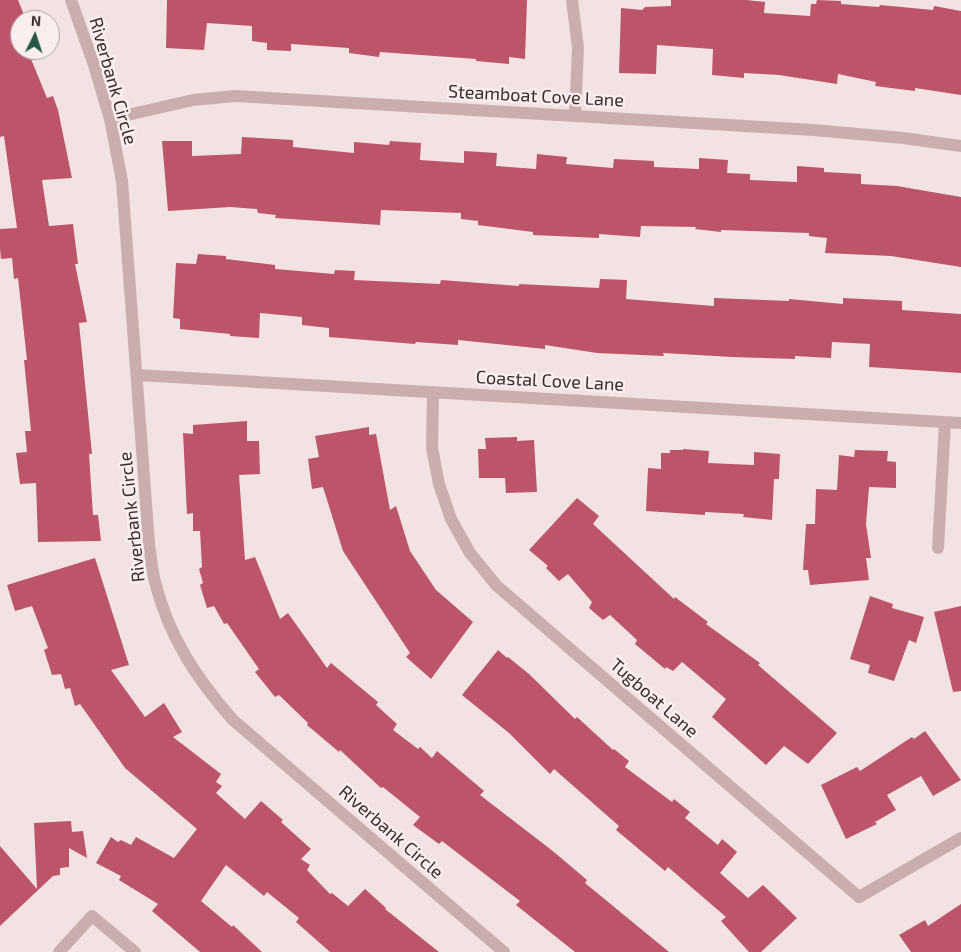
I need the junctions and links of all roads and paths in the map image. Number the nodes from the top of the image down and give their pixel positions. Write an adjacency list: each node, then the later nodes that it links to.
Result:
1 (71, 0): 4 (street, Riverbank Circle)
2 (572, 0): 3 (street)
3 (575, 116): 4 (street, Steamboat Cove Lane); 5 (street, Steamboat Cove Lane)
4 (110, 119): 6 (street, Riverbank Circle)
5 (961, 146)
6 (136, 375): 7 (street, Coastal Cove Lane); 14 (street, Riverbank Circle)
7 (433, 392): 8 (street, Coastal Cove Lane); 11 (street, Tugboat Lane)
8 (945, 422): 9 (street, Coastal Cove Lane); 10 (street)
9 (961, 424)
10 (938, 548)
11 (961, 838)
12 (59, 952): 13 (street)
13 (135, 952)
14 (504, 952)

